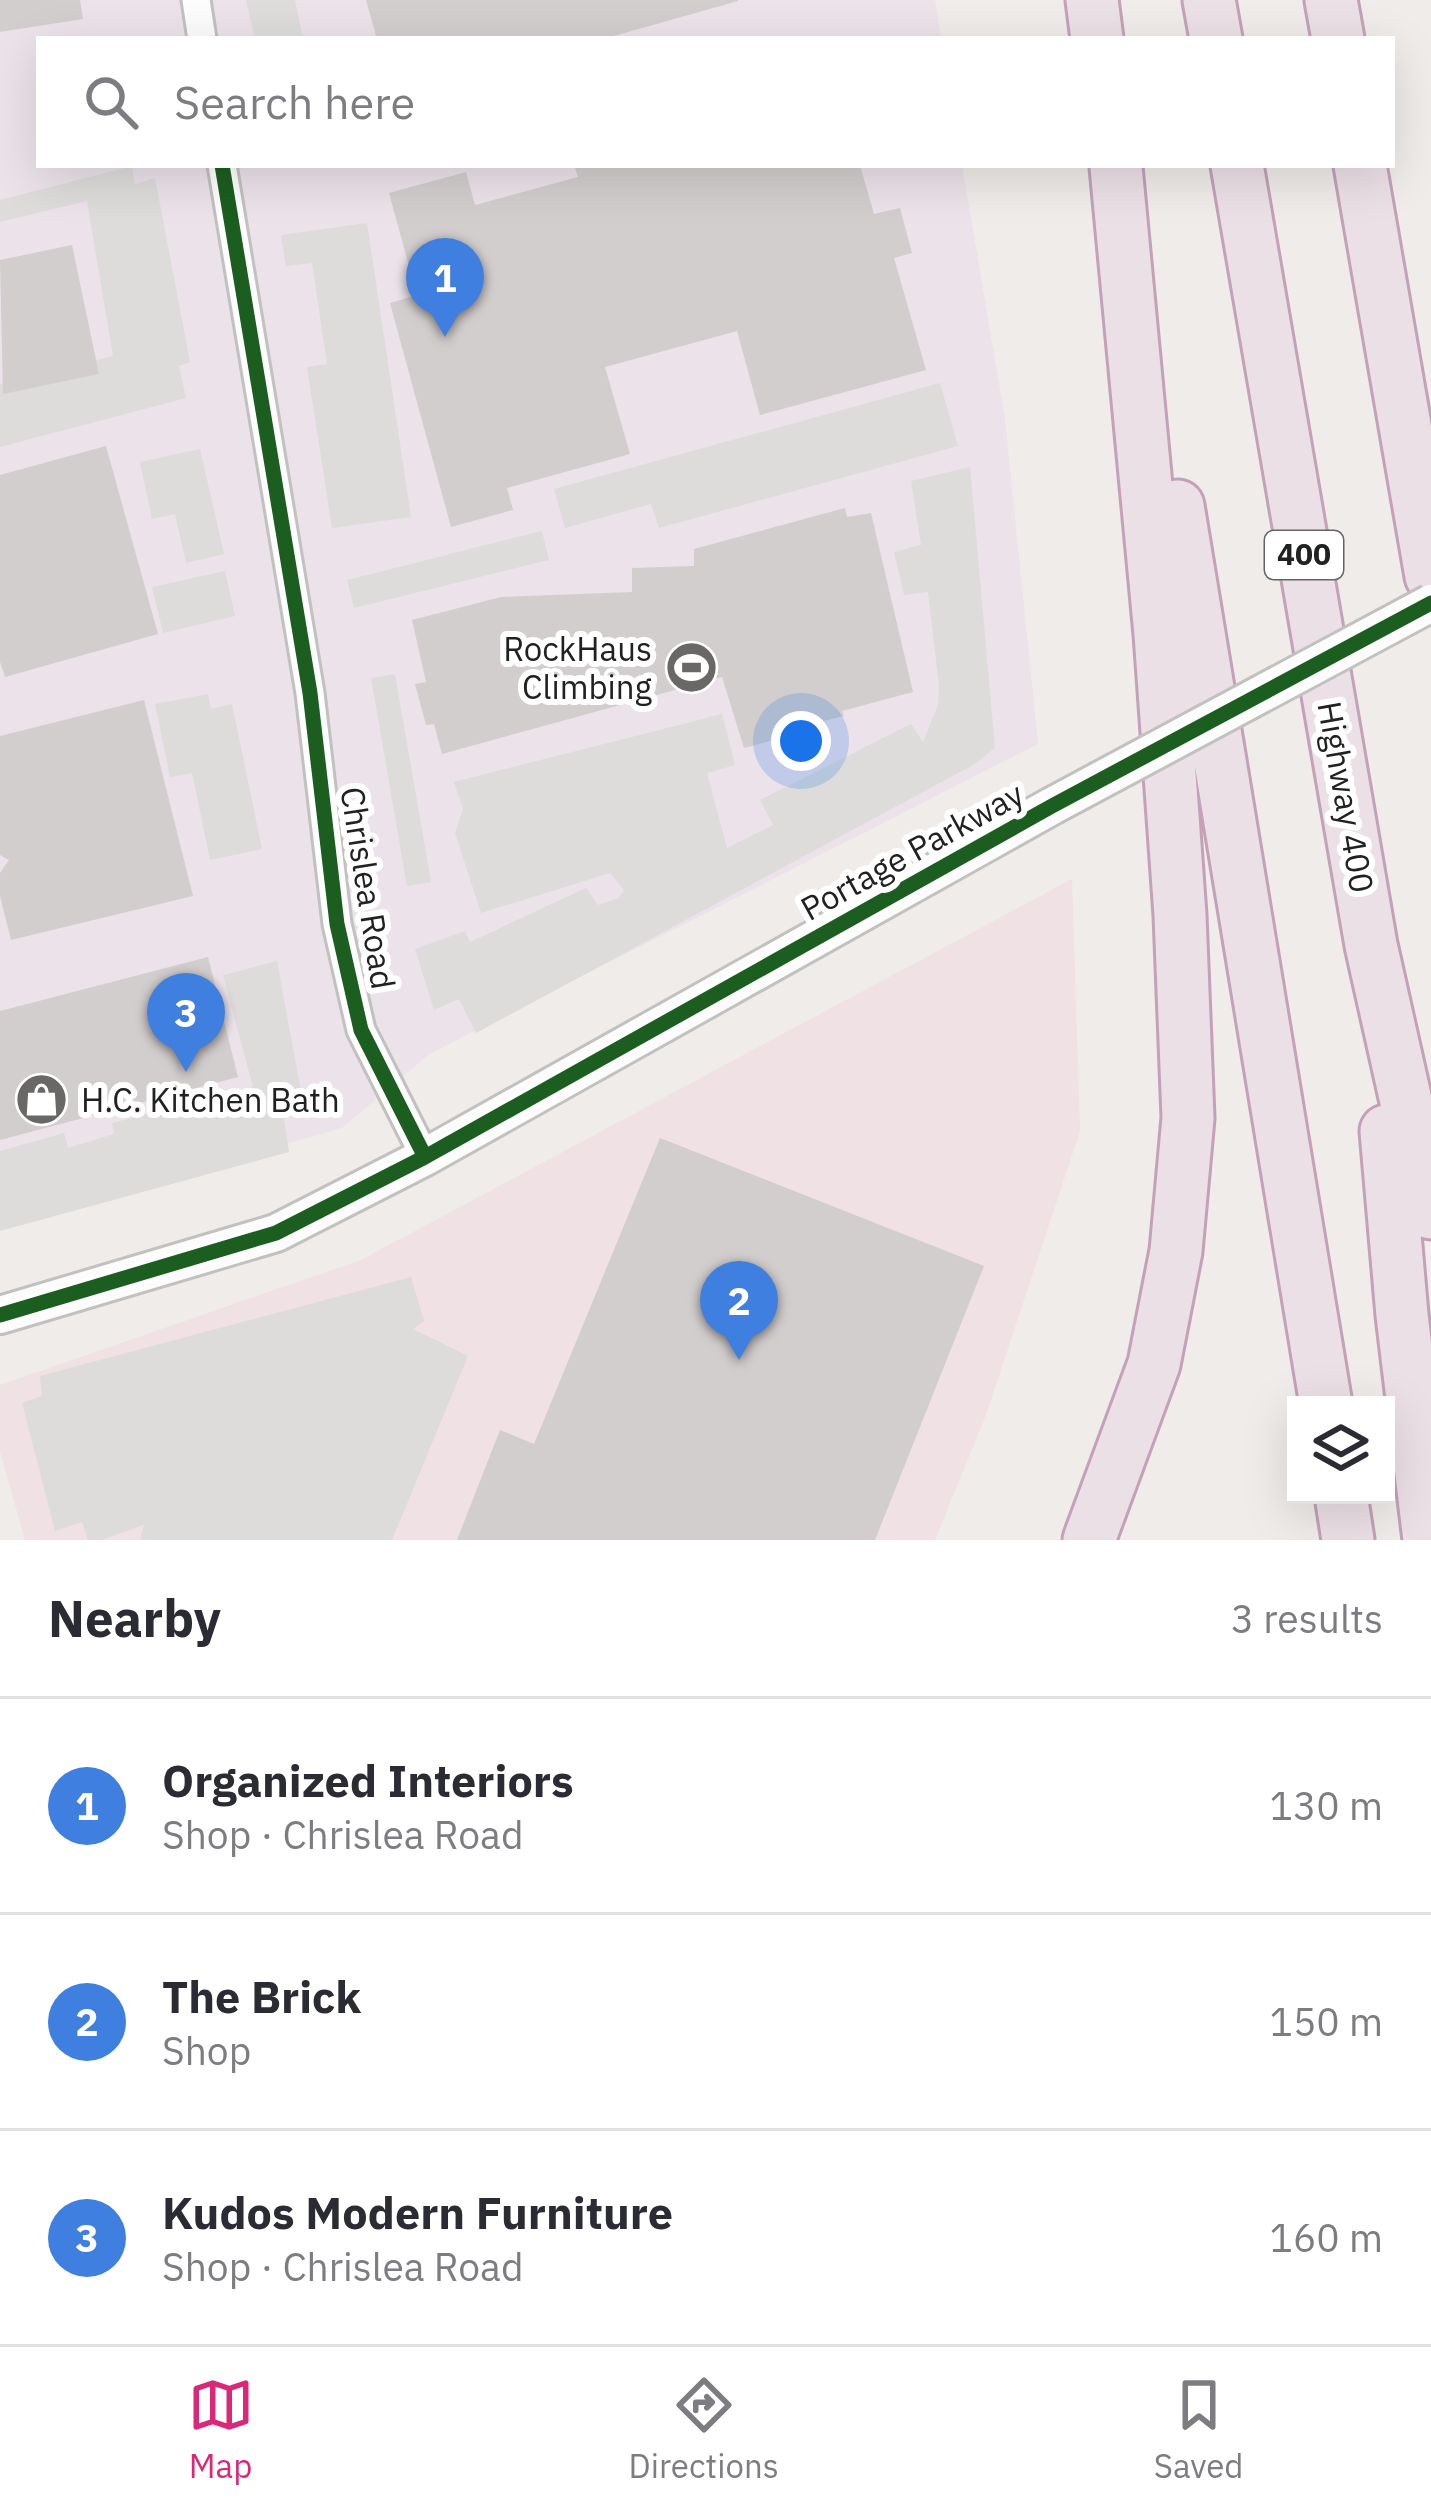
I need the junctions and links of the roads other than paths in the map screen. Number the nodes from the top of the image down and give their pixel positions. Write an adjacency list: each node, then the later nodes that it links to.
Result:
1 (196, 0): 5 (street)
2 (1092, 0): 6 (highway)
3 (1209, 0): 7 (highway)
4 (1331, 0): 8 (highway)
5 (202, 36)
6 (1097, 36)
7 (1215, 36)
8 (1337, 36)
9 (222, 168): 17 (street, Chrislea Road)
10 (1116, 168): 20 (highway)
11 (1116, 168): 22 (highway)
12 (1238, 168): 16 (highway, Highway 400 / 400)
13 (1361, 168): 14 (highway)
14 (1431, 576)
15 (1431, 603): 17 (street, Portage Parkway, bridge)
16 (1371, 945): 18 (highway, Highway 400 / 400); 24 (highway)
17 (425, 1157): 19 (street)
18 (1431, 1213)
19 (0, 1315)
20 (1325, 1396)
21 (1342, 1504): 23 (highway)
22 (1089, 1540)
23 (1348, 1540)
24 (1429, 1540)

